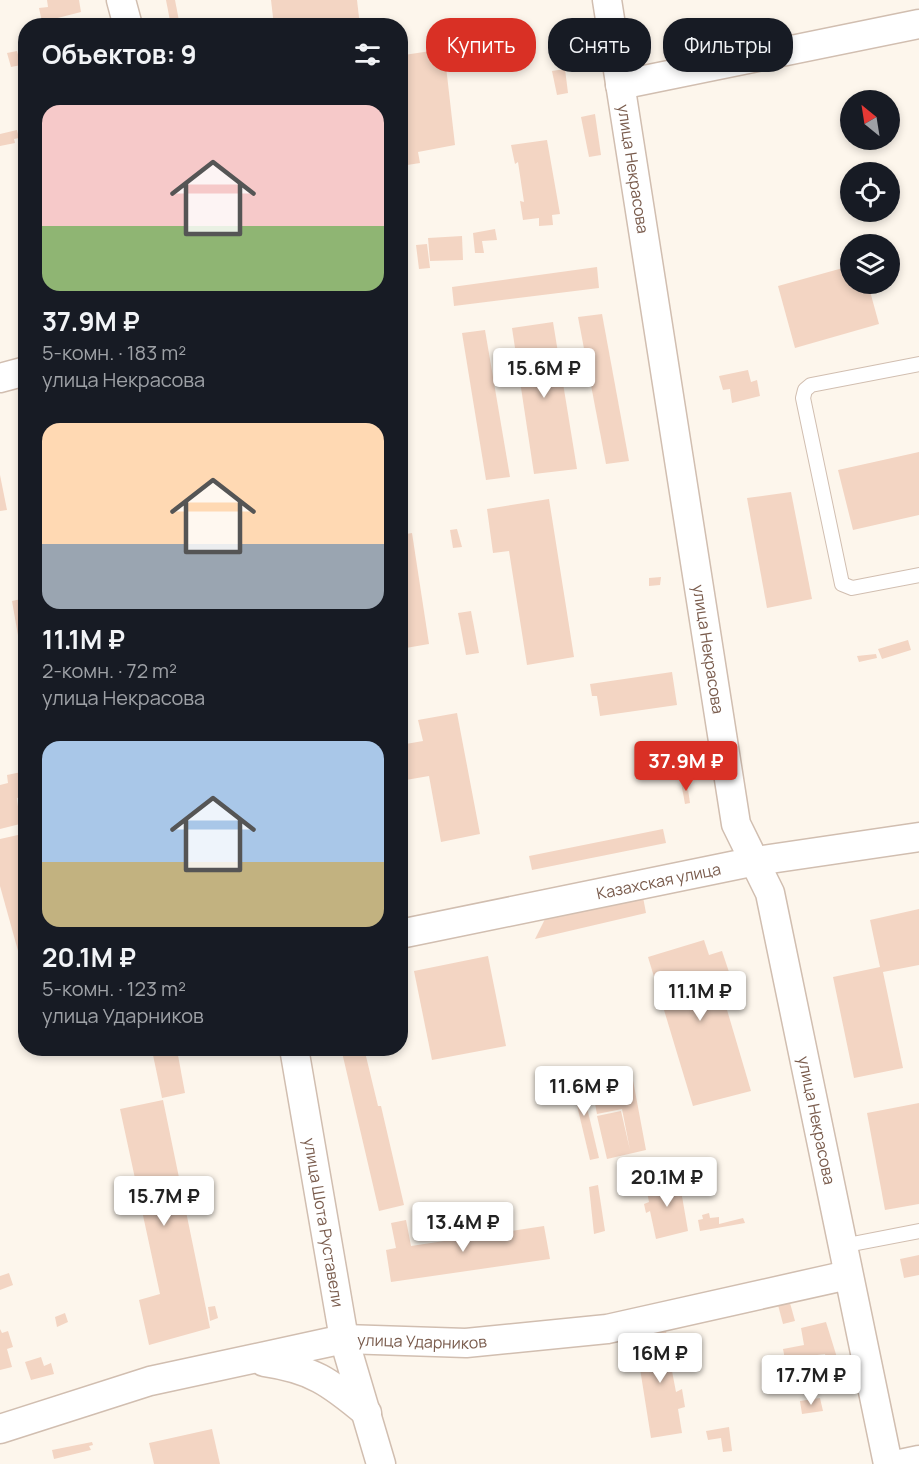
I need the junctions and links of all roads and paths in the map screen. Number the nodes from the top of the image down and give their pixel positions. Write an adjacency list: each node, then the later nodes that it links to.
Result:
1 (121, 0): 3 (street)
2 (607, 0): 5 (street, улица Некрасова)
3 (126, 18)
4 (919, 24): 5 (street)
5 (620, 85): 11 (street, улица Некрасова)
6 (919, 364): 9 (lane)
7 (18, 373): 8 (street)
8 (0, 378)
9 (919, 575)
10 (919, 837): 11 (street, Казахская улица)
11 (756, 861): 12 (street, Казахская улица); 15 (street, улица Некрасова)
12 (408, 932)
13 (295, 1056): 17 (street, улица Шота Руставели)
14 (919, 1231): 15 (lane)
15 (842, 1246): 16 (street, улица Некрасова)
16 (848, 1275): 17 (street, улица Ударников); 23 (street, улица Некрасова)
17 (344, 1339): 18 (street, улица Ударников); 19 (street, улица Шота Руставели)
18 (250, 1360): 19 (street); 20 (street, улица Ударников)
19 (367, 1413): 22 (street, улица Шота Руставели)
20 (0, 1429)
21 (919, 1460): 24 (street)
22 (381, 1464)
23 (888, 1464)
24 (900, 1464)

